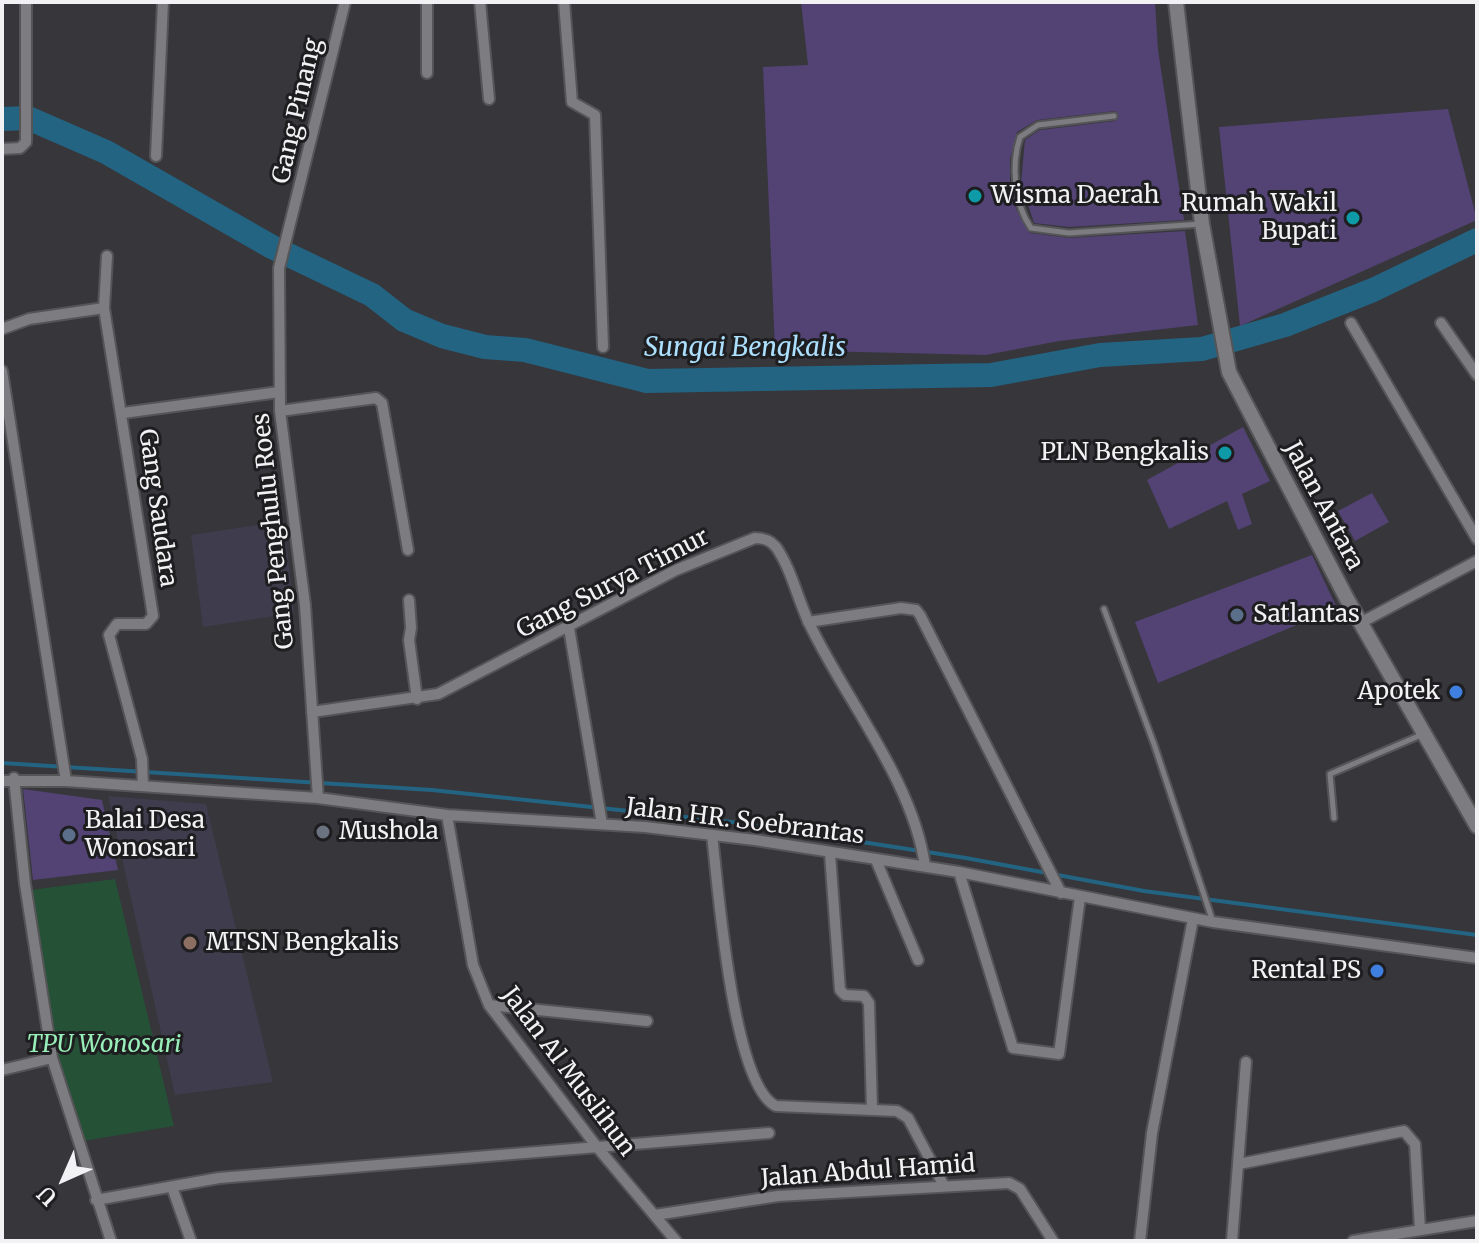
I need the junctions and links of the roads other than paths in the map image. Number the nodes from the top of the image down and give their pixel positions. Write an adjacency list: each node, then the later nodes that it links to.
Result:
1 (26, 2): 11 (street)
2 (163, 2): 12 (street)
3 (345, 2): 15 (street, Gang Pinang)
4 (427, 2): 8 (street)
5 (480, 2): 9 (street)
6 (564, 2): 20 (street)
7 (1176, 2): 13 (street)
8 (427, 73)
9 (489, 99)
10 (1114, 116): 13 (lane)
11 (2, 149)
12 (156, 156)
13 (1202, 224): 32 (street, Jalan Antara)
14 (107, 256): 16 (street)
15 (279, 268): 23 (street, Gang Penghulu Roes)
16 (104, 308): 19 (street); 25 (street)
17 (1351, 323): 26 (street)
18 (1441, 323): 22 (street)
19 (2, 329)
20 (603, 347)
21 (2, 371): 37 (street)
22 (1477, 375)
23 (279, 392): 24 (street, Gang Penghulu Roes); 25 (street, Gang Saudara)
24 (280, 411): 27 (street); 35 (street, Gang Penghulu Roes)
25 (123, 413): 39 (street, Gang Saudara)
26 (1477, 539)
27 (408, 550)
28 (1477, 561): 32 (street)
29 (409, 600): 34 (street)
30 (1104, 609): 53 (lane)
31 (808, 622): 33 (street, Gang Surya Timur); 49 (street, Gang Surya Timur); 51 (street)
32 (1362, 622): 36 (street, Jalan Antara)
33 (569, 628): 34 (street, Gang Surya Timur); 44 (street)
34 (417, 699): 35 (street, Gang Surya Timur)
35 (312, 712): 41 (street, Gang Penghulu Roes)
36 (1425, 733): 43 (lane); 45 (street, Jalan Antara)
37 (66, 776): 38 (street, Jalan HR. Soebrantas); 39 (street, Jalan HR. Soebrantas)
38 (14, 778): 40 (street, Jalan HR. Soebrantas); 59 (street)
39 (144, 780): 41 (street, Jalan HR. Soebrantas)
40 (2, 781)
41 (318, 794): 42 (street, Jalan HR. Soebrantas)
42 (447, 815): 44 (street, Jalan HR. Soebrantas); 57 (street, Jalan Al Muslihun)
43 (1334, 818)
44 (602, 824): 46 (street, Jalan HR. Soebrantas)
45 (1477, 826)
46 (712, 835): 47 (street, Jalan HR. Soebrantas); 62 (street)
47 (830, 854): 48 (street, Jalan HR. Soebrantas); 62 (street)
48 (876, 860): 49 (street, Jalan HR. Soebrantas); 56 (street)
49 (924, 862): 50 (street, Jalan HR. Soebrantas)
50 (959, 872): 51 (street, Jalan HR. Soebrantas); 52 (street)
51 (1061, 893): 52 (street, Jalan HR. Soebrantas)
52 (1080, 897): 54 (street, Jalan HR. Soebrantas)
53 (1212, 918): 54 (street, Jalan HR. Soebrantas); 55 (street, Jalan HR. Soebrantas)
54 (1193, 919): 76 (street)
55 (1477, 958)
56 (918, 960)
57 (489, 1005): 58 (street); 64 (street, Jalan Al Muslihun)
58 (647, 1021)
59 (52, 1058): 61 (street); 68 (street)
60 (1246, 1062): 65 (street)
61 (2, 1070)
62 (872, 1109): 66 (street)
63 (769, 1133): 64 (street)
64 (597, 1147): 67 (street); 69 (street, Jalan Al Muslihun)
65 (1239, 1164): 71 (street); 77 (street)
66 (943, 1184): 69 (street, Jalan Abdul Hamid); 75 (street, Jalan Abdul Hamid)
67 (172, 1187): 68 (street); 73 (street)
68 (96, 1200): 72 (street)
69 (655, 1215): 74 (street, Jalan Al Muslihun)
70 (1477, 1221): 71 (street)
71 (1420, 1230): 78 (street)
72 (111, 1241)
73 (191, 1241)
74 (676, 1241)
75 (1053, 1241)
76 (1140, 1241)
77 (1232, 1241)
78 (1353, 1241)

